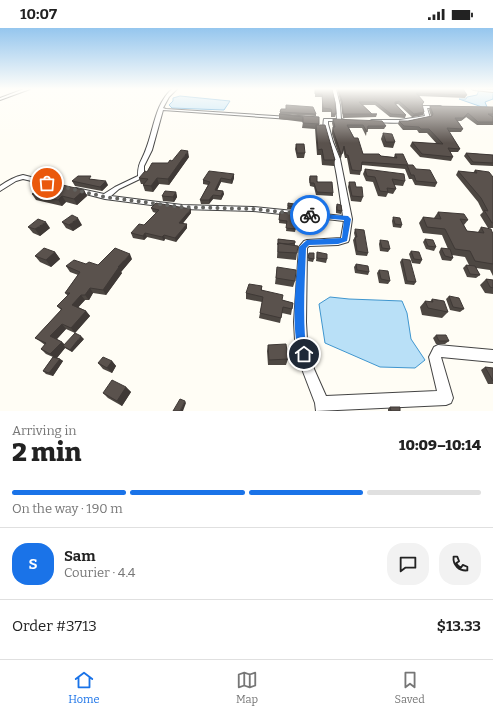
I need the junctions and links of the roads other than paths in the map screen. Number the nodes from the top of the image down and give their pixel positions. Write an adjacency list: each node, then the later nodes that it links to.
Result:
1 (337, 107): 5 (street)
2 (161, 108): 4 (street); 9 (street)
3 (451, 108): 5 (street)
4 (298, 118)
5 (339, 120): 10 (street)
6 (54, 185): 7 (street)
7 (0, 188)
8 (69, 188): 9 (street)
9 (105, 197): 10 (street)
10 (348, 219): 12 (street)
11 (493, 356): 12 (street)
12 (323, 407)

